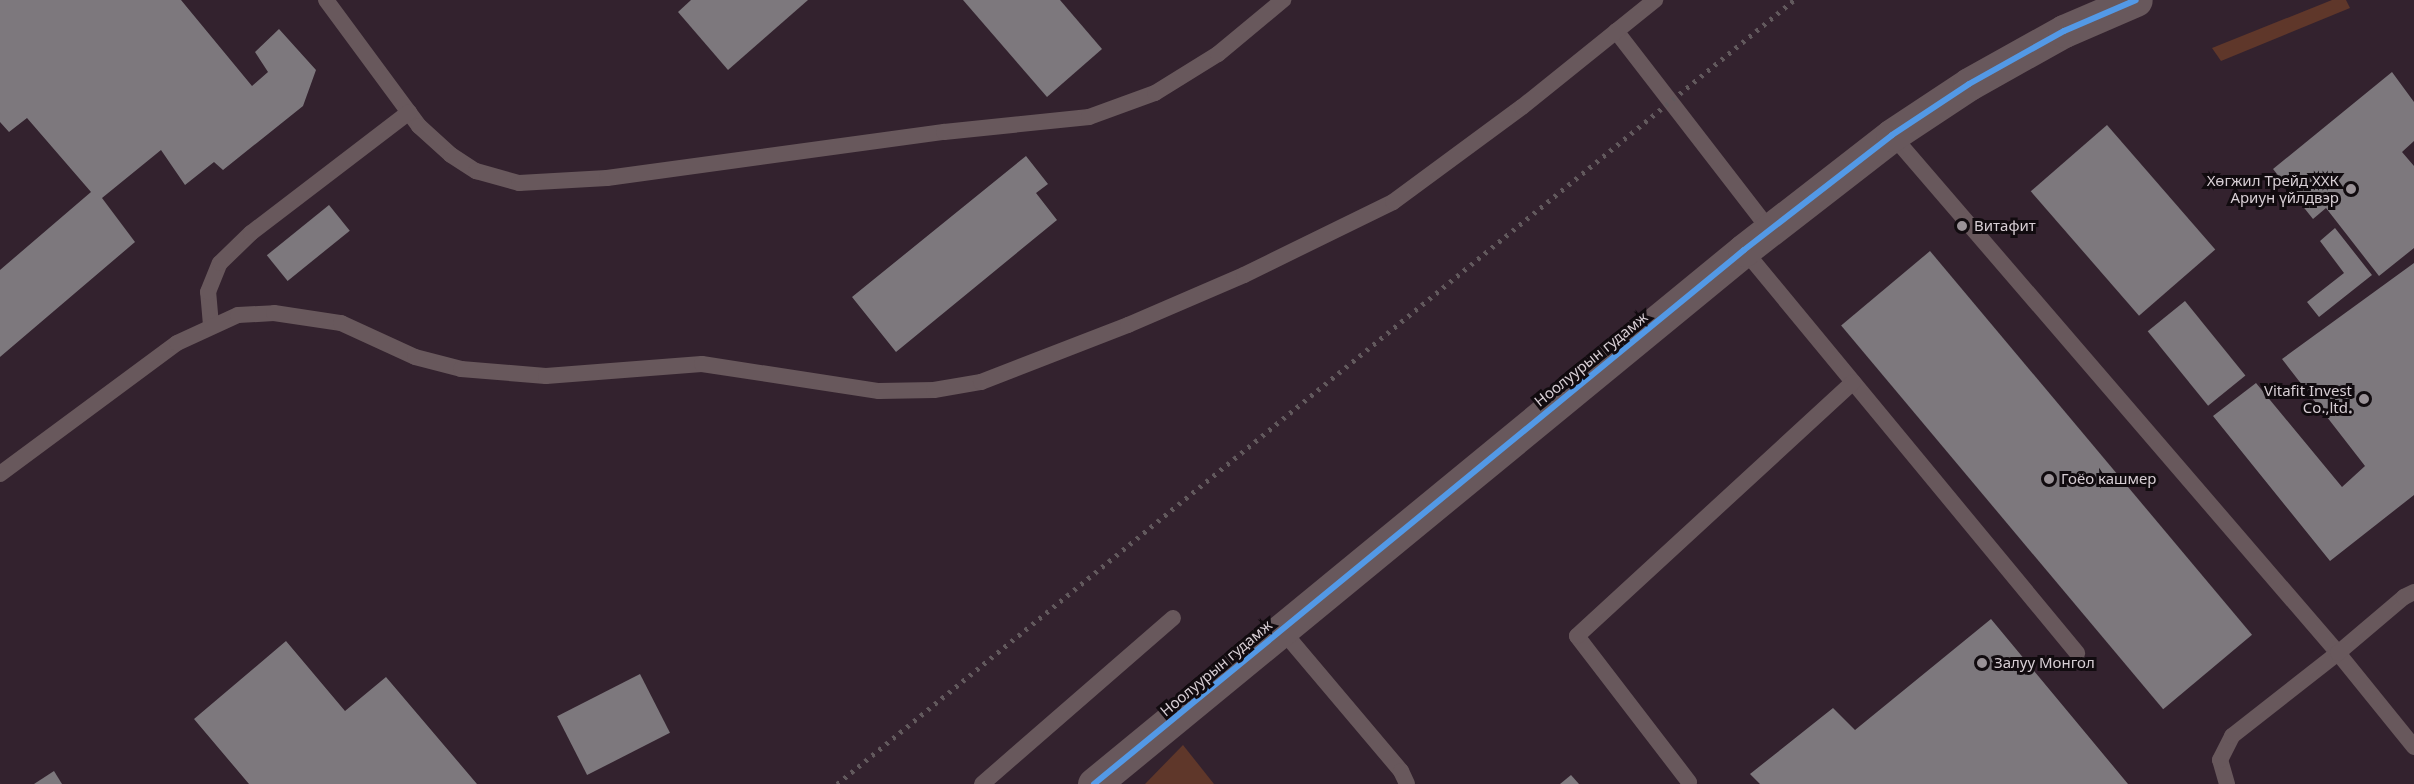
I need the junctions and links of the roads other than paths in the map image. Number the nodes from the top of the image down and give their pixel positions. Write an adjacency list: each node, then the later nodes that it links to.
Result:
1 (326, 0): 6 (lane)
2 (1283, 0): 6 (lane)
3 (1654, 0): 5 (lane)
4 (2136, 0): 7 (street, Ноолуурын гудамж)
5 (1616, 31): 8 (lane); 10 (lane)
6 (409, 112): 10 (lane)
7 (1892, 135): 8 (street, Ноолуурын гудамж); 17 (lane)
8 (1769, 229): 9 (street, Ноолуурын гудамж)
9 (1744, 249): 11 (lane); 15 (street, Ноолуурын гудамж)
10 (211, 326): 12 (lane)
11 (1853, 382): 16 (lane); 19 (lane)
12 (0, 474)
13 (2414, 592): 17 (lane)
14 (1173, 618): 20 (lane)
15 (1281, 629): 21 (street, Ноолуурын гудамж); 22 (lane)
16 (2077, 653)
17 (2338, 653): 18 (lane); 23 (lane)
18 (2414, 747)
19 (1689, 782)
20 (981, 784)
21 (1094, 784)
22 (1407, 784)
23 (2227, 784)

